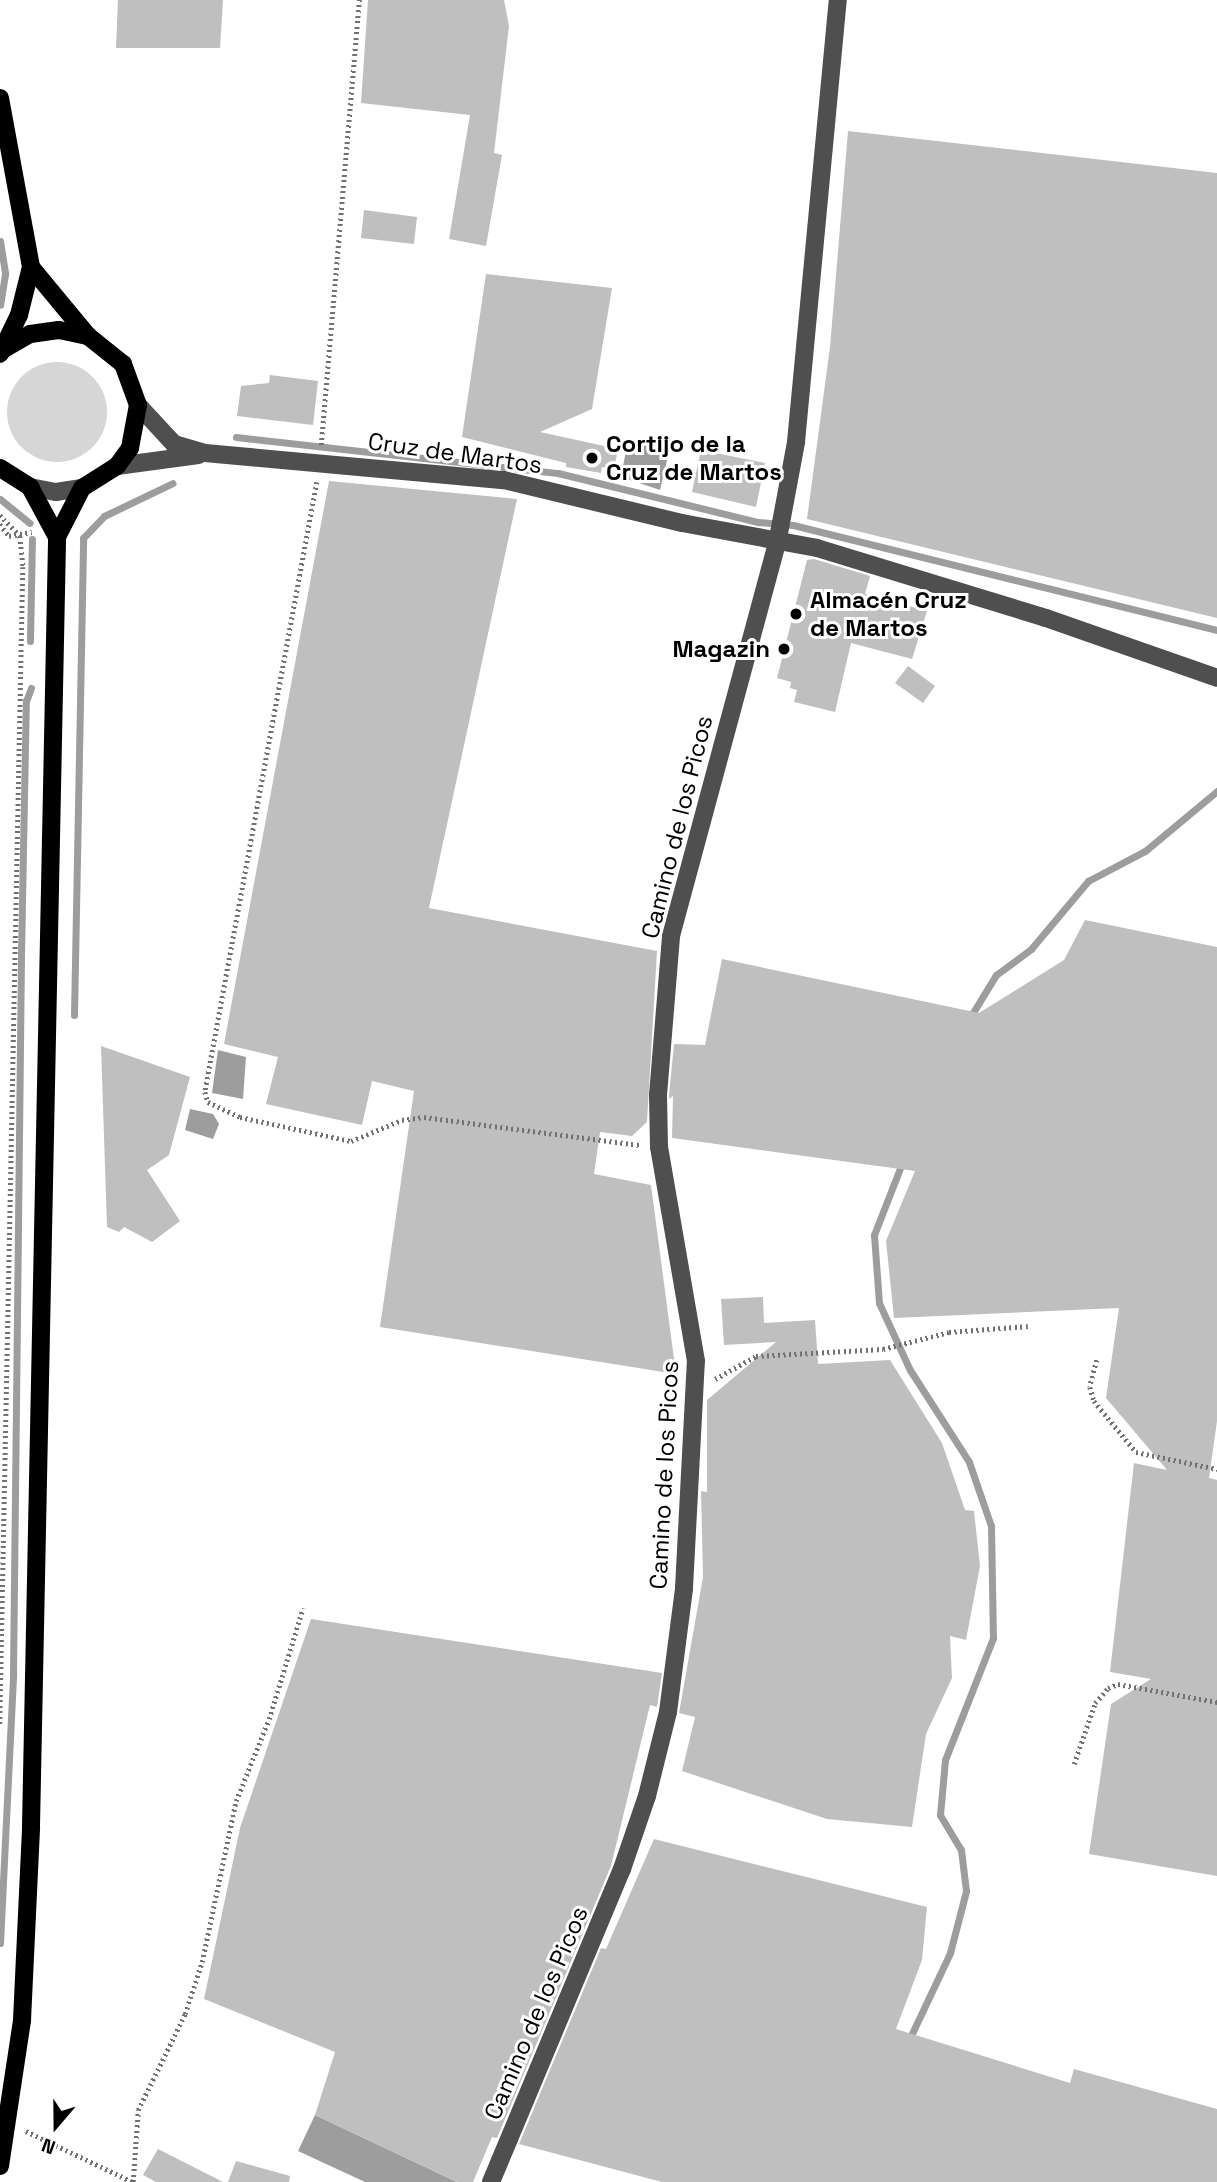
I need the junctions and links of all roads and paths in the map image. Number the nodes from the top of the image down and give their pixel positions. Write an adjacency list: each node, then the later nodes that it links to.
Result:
1 (359, 0): 8 (path)
2 (838, 0): 17 (street, Camino de los Picos)
3 (0, 98): 4 (main road)
4 (31, 267): 5 (main road); 6 (main road)
5 (88, 336): 6 (main road); 7 (main road)
6 (2, 352)
7 (138, 405): 9 (street, Cruz de Martos); 11 (main road)
8 (321, 432)
9 (205, 453): 10 (street, Cruz de Martos); 11 (street)
10 (321, 461): 17 (street, Cruz de Martos); 21 (path)
11 (117, 466): 14 (main road)
12 (0, 468): 13 (main road)
13 (30, 487): 14 (street); 19 (main road)
14 (82, 488): 19 (main road)
15 (0, 515): 18 (path)
16 (0, 524): 18 (path)
17 (780, 530): 20 (street, Cruz de Martos); 21 (street, Camino de los Picos)
18 (18, 533): 19 (path); 28 (path)
19 (57, 537): 30 (main road)
20 (1217, 678)
21 (659, 1147): 24 (street, Camino de los Picos)
22 (1028, 1326): 24 (path)
23 (1097, 1360): 25 (path)
24 (694, 1394): 33 (street, Camino de los Picos)
25 (1217, 1469)
26 (303, 1608): 32 (path)
27 (1217, 1702): 29 (path)
28 (0, 1727)
29 (1074, 1764)
30 (6, 2123): 31 (main road); 32 (path)
31 (0, 2166)
32 (133, 2182)
33 (491, 2182)

